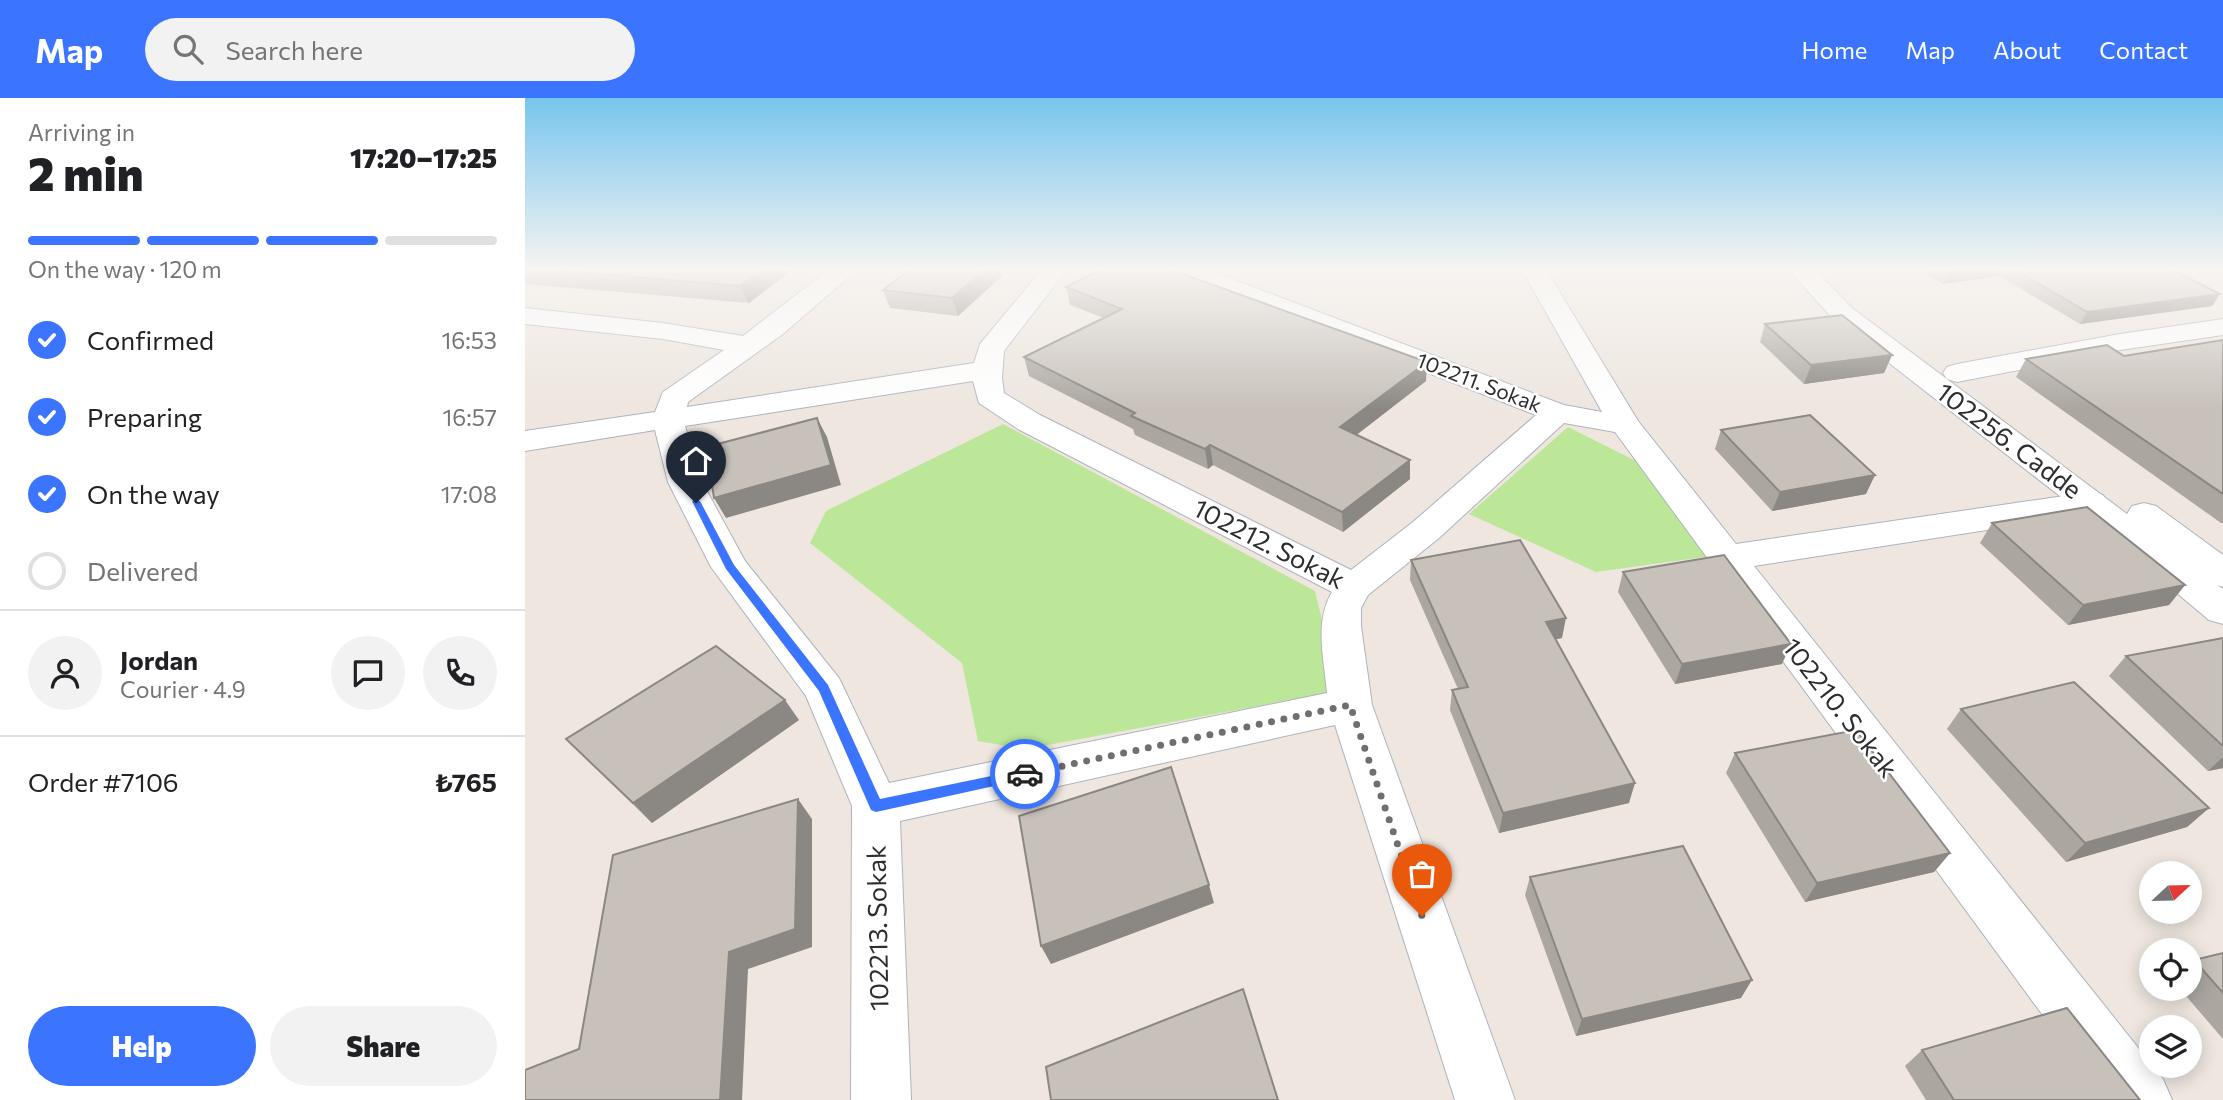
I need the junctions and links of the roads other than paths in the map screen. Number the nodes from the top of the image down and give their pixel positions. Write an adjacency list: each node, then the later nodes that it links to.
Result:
1 (789, 315): 9 (street)
2 (1018, 315): 10 (street)
3 (1302, 315): 12 (street, 102211. Sokak)
4 (1560, 315): 14 (street, 102210. Sokak)
5 (1844, 315): 16 (street, 102256. Cadde)
6 (1879, 315): 11 (street, 102256. Cadde)
7 (525, 316): 9 (street)
8 (2223, 327): 11 (street)
9 (746, 345): 13 (street)
10 (987, 370): 13 (street); 19 (street, 102212. Sokak)
11 (1957, 373): 18 (street, 102256. Cadde)
12 (1557, 413): 14 (street, 102211. Sokak); 19 (street)
13 (668, 420): 15 (street); 22 (street, 102213. Sokak)
14 (1625, 425): 17 (street, 102210. Sokak)
15 (525, 441)
16 (2091, 503): 17 (street); 20 (street, 102256. Cadde)
17 (1725, 558): 25 (street, 102210. Sokak)
18 (2223, 574)
19 (1355, 587): 21 (street, 102212. Sokak)
20 (2223, 610)
21 (1350, 705): 22 (street); 24 (street, 102212. Sokak)
22 (876, 806): 23 (street, 102213. Sokak)
23 (881, 1100)
24 (1485, 1100)
25 (2142, 1100)

